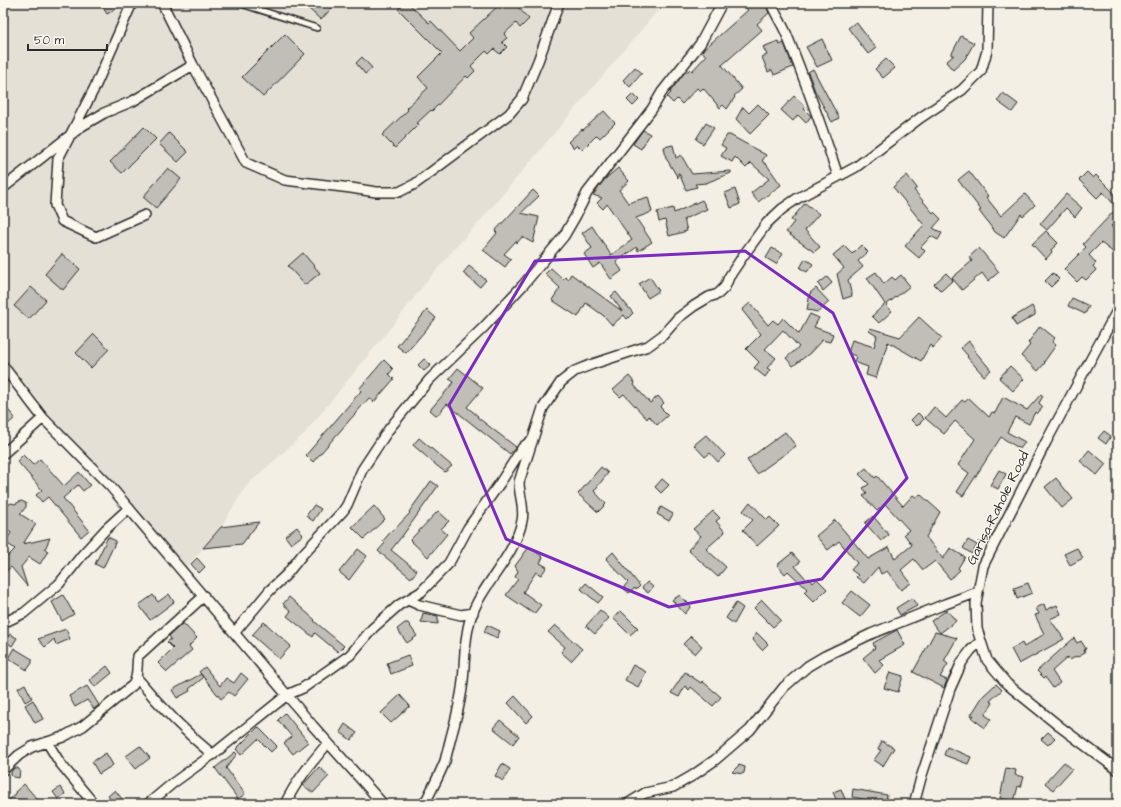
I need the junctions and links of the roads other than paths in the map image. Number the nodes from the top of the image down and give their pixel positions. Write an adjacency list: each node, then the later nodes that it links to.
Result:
1 (132, 3): 10 (street)
2 (162, 3): 9 (street)
3 (238, 3): 8 (lane)
4 (559, 3): 9 (street)
5 (722, 3): 25 (street)
6 (771, 3): 11 (street)
7 (988, 3): 11 (street)
8 (316, 28)
9 (193, 65): 10 (street)
10 (70, 135): 12 (street); 13 (street)
11 (838, 176): 17 (street)
12 (3, 188)
13 (145, 216)
14 (1118, 309): 20 (street, Garisa-Rahole Road)
15 (3, 366): 16 (street)
16 (43, 418): 18 (street); 19 (street)
17 (532, 440): 22 (street); 23 (street)
18 (3, 454)
19 (129, 508): 21 (street); 24 (street)
20 (978, 592): 26 (street, Garisa-Rahole Road); 39 (street)
21 (204, 596): 25 (street); 27 (street)
22 (408, 600): 23 (street); 28 (street)
23 (473, 613): 38 (street)
24 (3, 623)
25 (234, 632): 28 (street)
26 (981, 641): 33 (street, Garisa-Rahole Road); 40 (street)
27 (137, 678): 29 (street); 31 (street)
28 (287, 695): 30 (street); 31 (street)
29 (47, 742): 32 (street); 34 (street)
30 (328, 743): 36 (street); 37 (street)
31 (213, 755): 35 (street)
32 (3, 770)
33 (1118, 770)
34 (94, 804)
35 (148, 804)
36 (285, 804)
37 (383, 804)
38 (423, 804)
39 (627, 804)
40 (914, 804)

